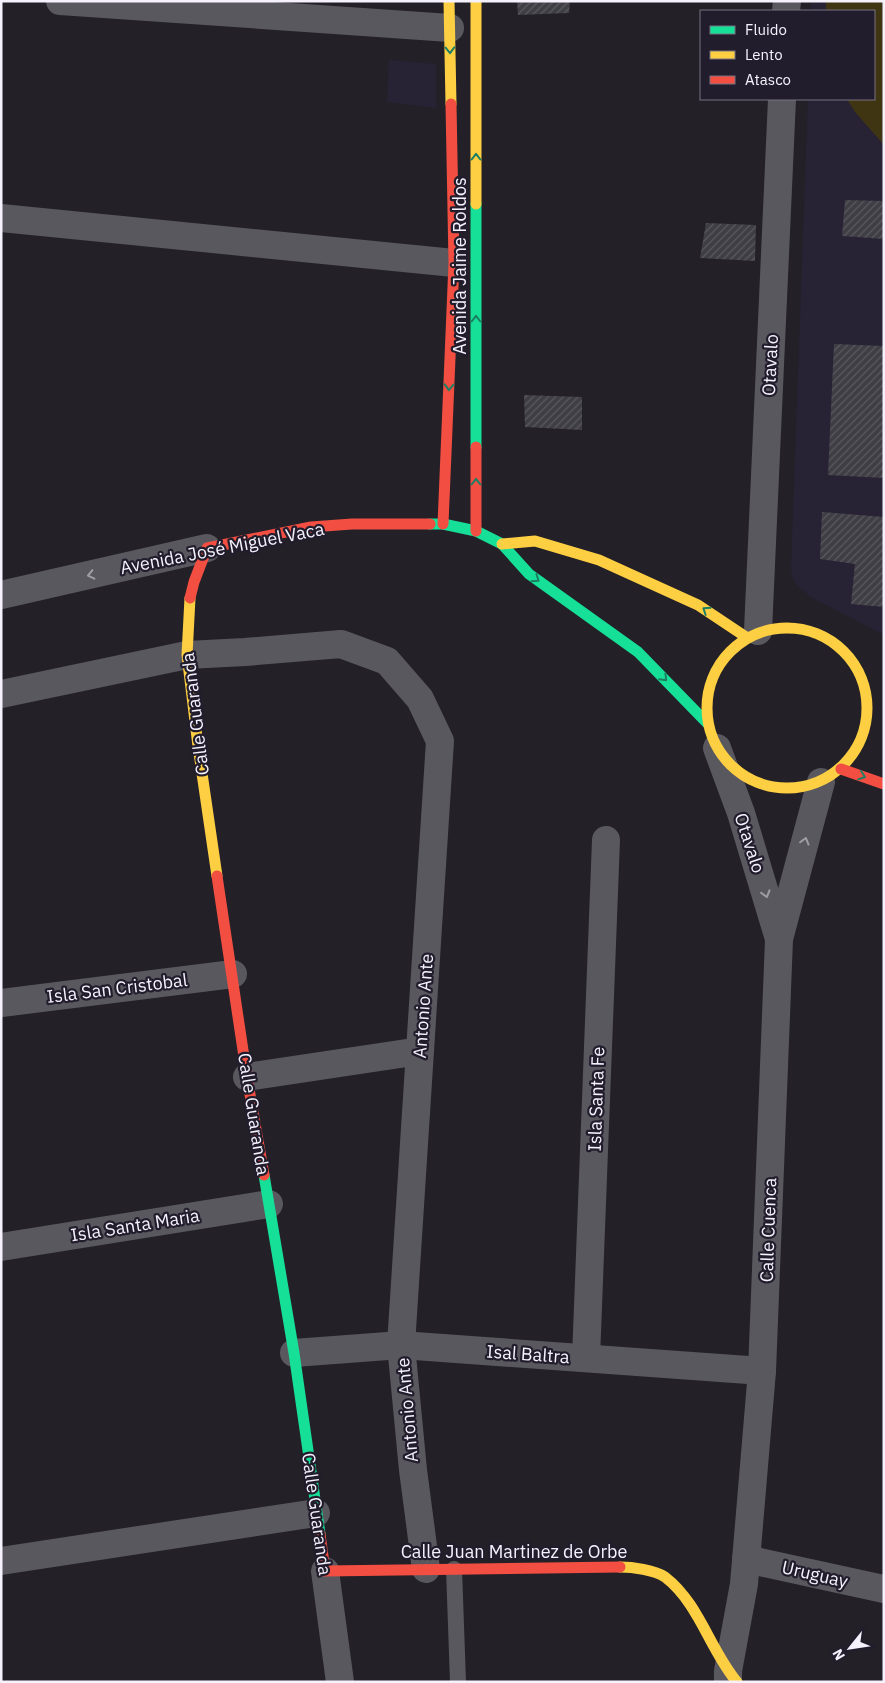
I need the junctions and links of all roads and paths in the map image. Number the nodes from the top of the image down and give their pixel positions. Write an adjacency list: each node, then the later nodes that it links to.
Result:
1 (60, 1): 4 (street)
2 (449, 1): 4 (street, Avenida Jaime Roldos)
3 (476, 1): 9 (street, Avenida Jaime Roldos, one-way to 3)
4 (450, 28): 7 (street, Avenida Jaime Roldos, one-way to 7)
5 (782, 100): 13 (street, Otavalo)
6 (1, 218): 7 (street)
7 (454, 263): 8 (street, Avenida Jaime Roldos, one-way to 8)
8 (443, 524): 9 (street, Avenida José Miguel Vaca); 11 (street, Avenida José Miguel Vaca)
9 (476, 531): 10 (street, Avenida José Miguel Vaca)
10 (502, 544): 13 (street, one-way to 10); 16 (street, Avenida José Miguel Vaca, one-way to 16)
11 (207, 548): 12 (street, Avenida José Miguel Vaca, one-way to 12); 14 (street, Calle Guaranda)
12 (1, 595)
13 (752, 634): 16 (street); 17 (street)
14 (187, 655): 15 (street, Antonio Ante); 21 (street, Calle Guaranda); 23 (street, Antonio Ante)
15 (1, 694)
16 (712, 736): 17 (street, Avenida José Miguel Vaca); 20 (street, Otavalo, one-way to 20)
17 (831, 775): 18 (street, one-way to 18); 20 (street, Calle Cuenca, one-way to 17)
18 (884, 784)
19 (606, 840): 29 (street, Isla Santa Fe)
20 (779, 939): 30 (street, Calle Cuenca)
21 (233, 974): 22 (street, Isla San Cristobal); 24 (street, Calle Guaranda)
22 (1, 1003)
23 (420, 1051): 24 (street); 27 (street, Antonio Ante)
24 (247, 1077): 25 (street, Calle Guaranda)
25 (269, 1204): 26 (street, Isla Santa Maria); 28 (street, Calle Guaranda)
26 (1, 1247)
27 (401, 1345): 28 (street, Isal Baltra); 29 (street, Isal Baltra); 34 (street, Antonio Ante)
28 (294, 1353): 31 (street, Calle Guaranda)
29 (586, 1358): 30 (street, Isal Baltra)
30 (762, 1371): 32 (street, Calle Cuenca)
31 (316, 1513): 33 (street); 36 (street, Calle Guaranda)
32 (746, 1559): 37 (street, Uruguay); 38 (street, Calle Cuenca)
33 (1, 1561)
34 (426, 1569): 35 (street, Calle Juan Martinez de Orbe); 36 (street, Calle Juan Martinez de Orbe)
35 (454, 1569): 38 (street, Calle Juan Martinez de Orbe); 40 (lane)
36 (325, 1571): 39 (street, Calle Guaranda)
37 (884, 1589)
38 (731, 1678)
39 (340, 1682)
40 (458, 1682)

